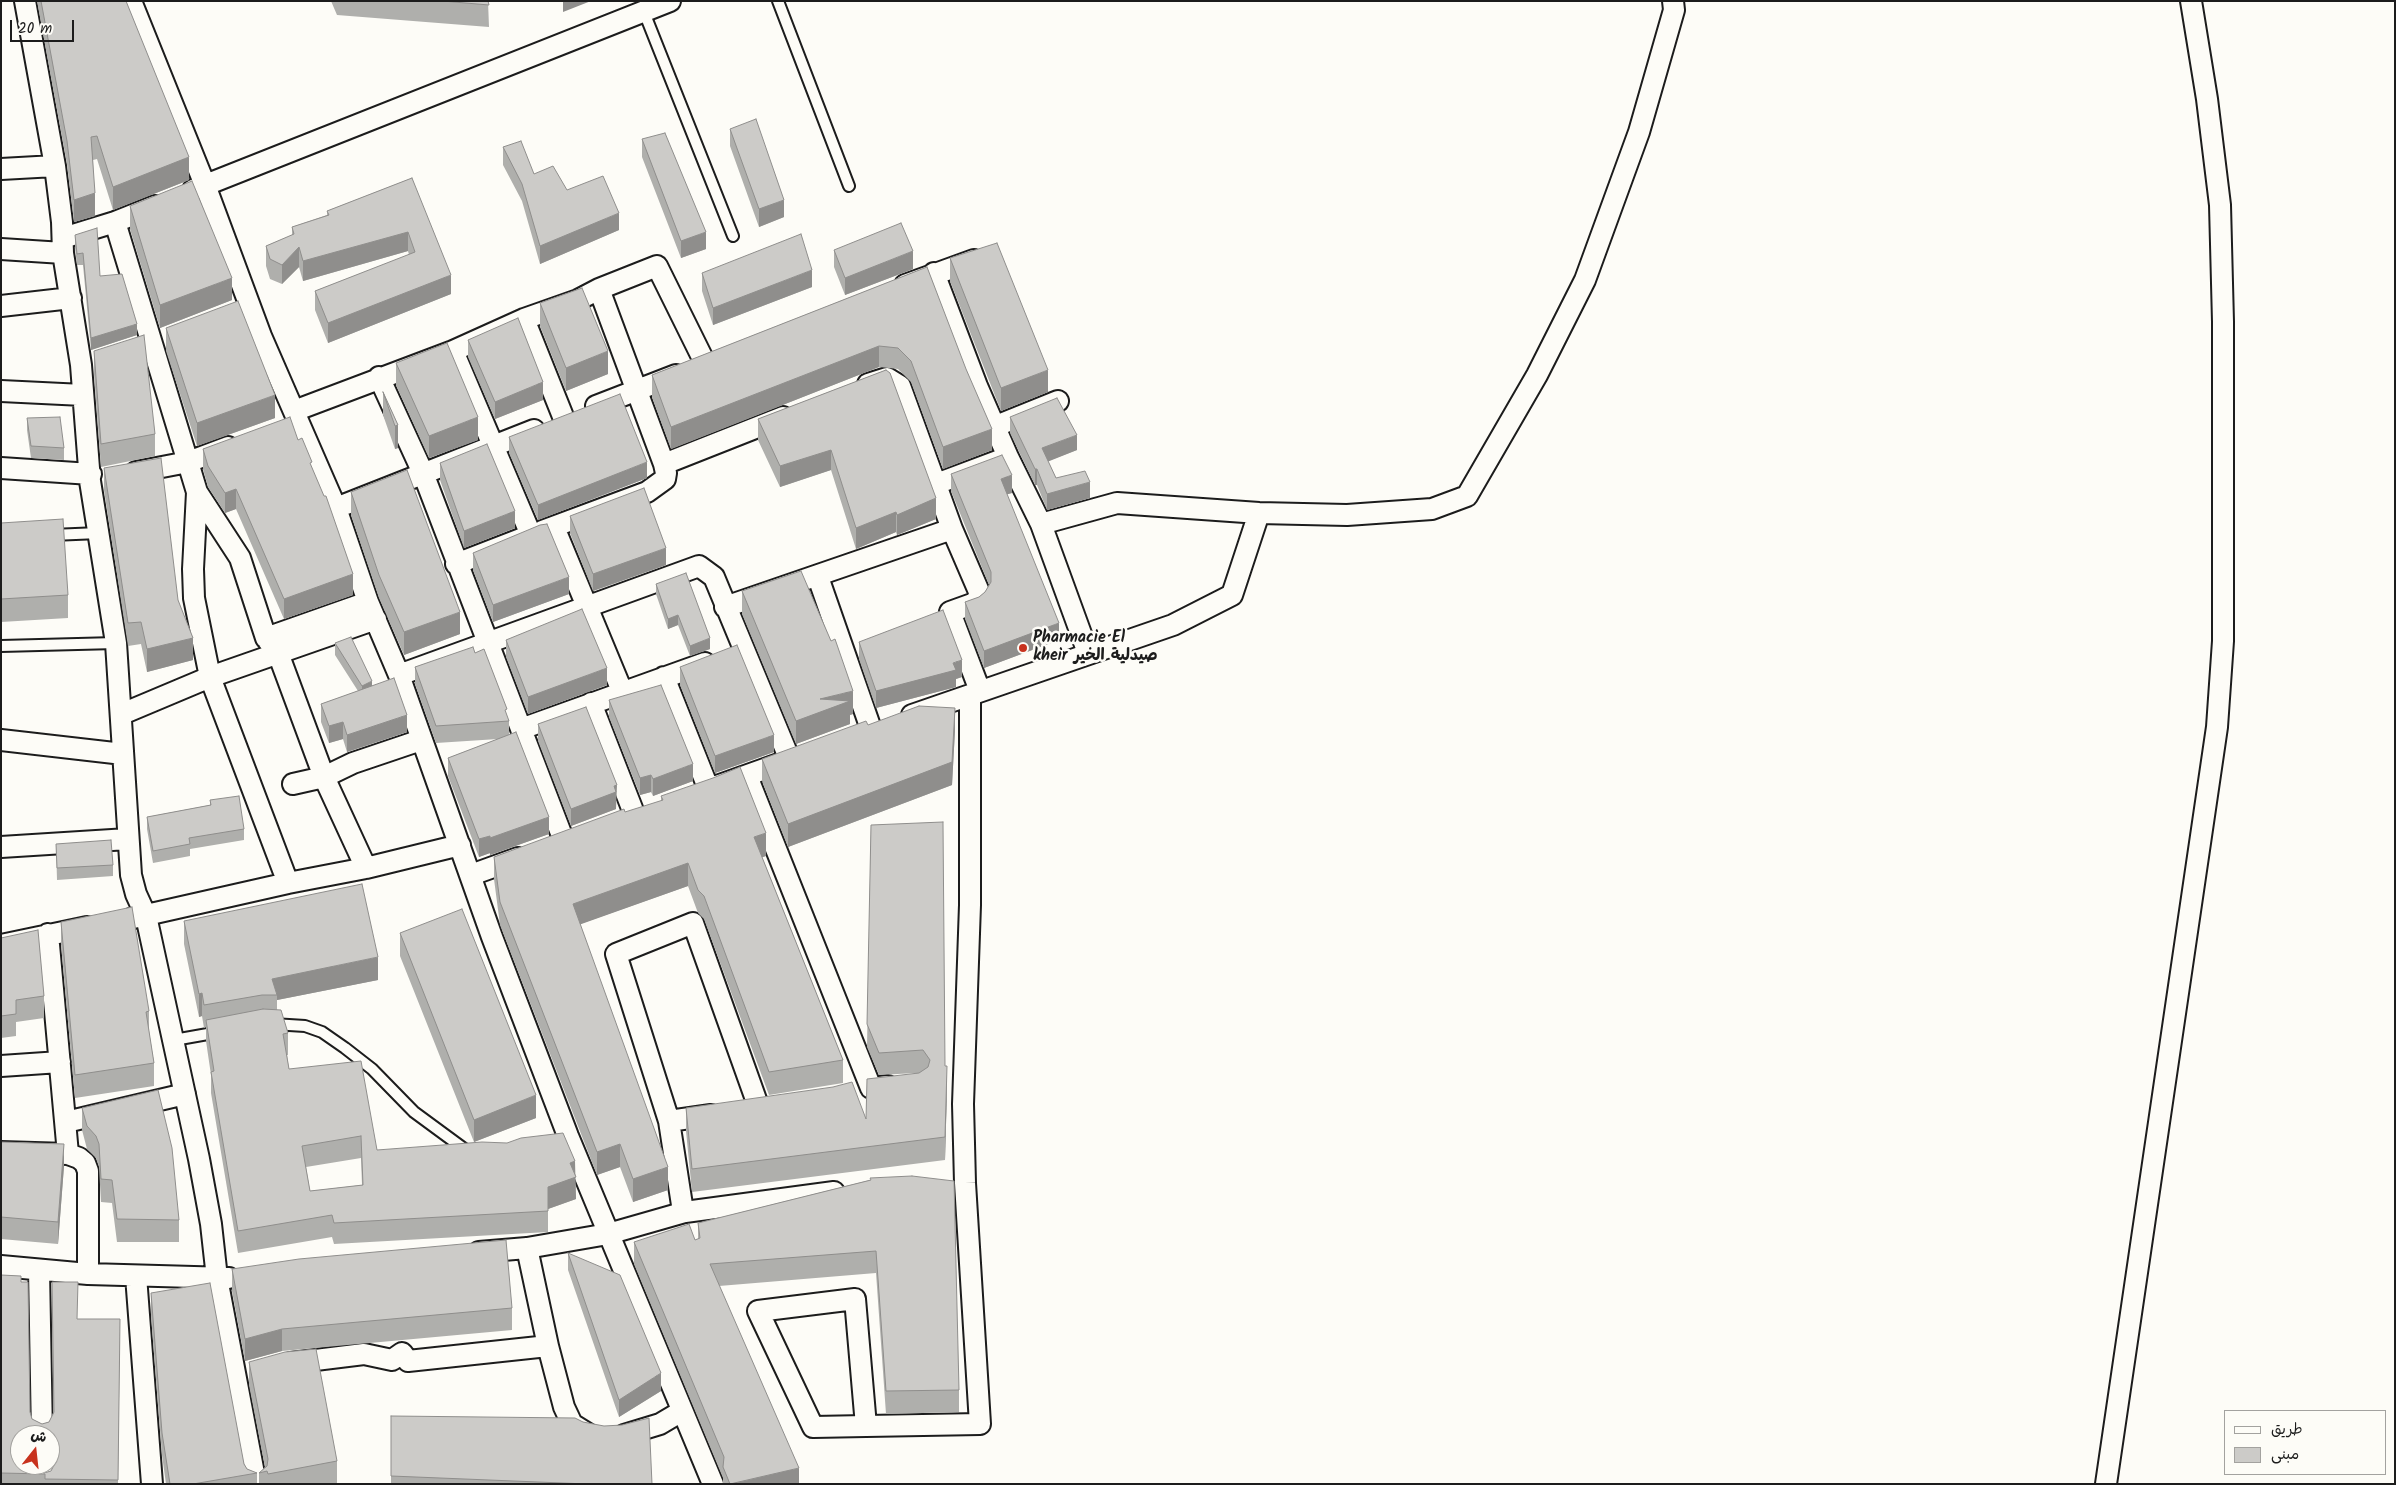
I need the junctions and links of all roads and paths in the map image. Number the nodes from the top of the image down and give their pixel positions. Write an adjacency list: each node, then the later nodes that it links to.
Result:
1 (25, 1): 8 (street)
2 (131, 1): 10 (street)
3 (670, 1): 7 (street)
4 (778, 1): 11 (lane)
5 (1674, 1): 45 (street)
6 (2191, 1): 118 (street)
7 (644, 12): 10 (street); 13 (lane)
8 (54, 166): 9 (street); 14 (street)
9 (1, 169)
10 (205, 185): 12 (street); 32 (street)
11 (849, 186)
12 (115, 222): 14 (street); 37 (street)
13 (733, 236)
14 (63, 245): 15 (street); 20 (street)
15 (1, 249)
16 (989, 256): 17 (street)
17 (934, 273): 19 (street); 33 (street)
18 (599, 289): 22 (street); 25 (street); 25 (street)
19 (891, 290)
20 (72, 298): 21 (street); 28 (street)
21 (1, 306)
22 (524, 319): 23 (street); 31 (street)
23 (452, 351): 24 (street); 35 (street)
24 (379, 377): 32 (street); 40 (street)
25 (638, 390): 31 (street); 38 (street)
26 (1, 391): 28 (street)
27 (846, 392): 42 (street)
28 (83, 396): 41 (street)
29 (1058, 401): 33 (street)
30 (801, 410): 38 (street)
31 (564, 419): 35 (street)
32 (292, 420): 44 (street)
33 (996, 426): 36 (street)
34 (249, 440): 37 (street)
35 (494, 445): 40 (street); 50 (street)
36 (1008, 457): 42 (street); 46 (street)
37 (188, 462): 41 (street); 43 (street)
38 (664, 464): 47 (street)
39 (1, 468): 41 (street)
40 (422, 473): 44 (street); 52 (street)
41 (102, 477): 49 (street)
42 (936, 484): 48 (street)
43 (197, 492): 60 (street); 64 (street)
44 (336, 508): 56 (street)
45 (1259, 514): 46 (street); 62 (street)
46 (1041, 524): 62 (street)
47 (554, 527): 50 (street); 54 (street)
48 (952, 529): 53 (street); 67 (street)
49 (99, 532): 51 (lane); 57 (street)
50 (531, 535): 52 (street)
51 (40, 536)
52 (456, 564): 58 (street)
53 (818, 577): 55 (street); 67 (street)
54 (587, 606): 55 (street); 58 (street); 66 (street)
55 (726, 608): 61 (street)
56 (372, 610): 60 (street); 63 (street)
57 (116, 642): 59 (lane); 69 (street)
58 (486, 642): 63 (street); 70 (street)
59 (1, 646)
60 (272, 646): 64 (street); 75 (street)
61 (742, 647): 65 (street); 74 (street)
62 (1088, 653): 67 (street)
63 (399, 675): 72 (street)
64 (210, 677): 69 (street); 83 (street)
65 (664, 678): 66 (street); 74 (street)
66 (622, 691): 68 (street)
67 (975, 693): 114 (street)
68 (592, 703): 70 (street); 77 (street)
69 (122, 714): 73 (street)
70 (521, 729): 82 (street)
71 (1, 740): 73 (street)
72 (421, 740): 75 (street); 79 (street)
73 (123, 754): 78 (street)
74 (747, 776): 92 (street)
75 (324, 777): 76 (street); 81 (street)
76 (293, 784)
77 (635, 816)
78 (128, 840): 80 (street); 84 (street)
79 (460, 845): 81 (street); 82 (street)
80 (1, 847)
81 (366, 868): 83 (street)
82 (471, 875): 101 (street)
83 (288, 883): 84 (street)
84 (146, 916): 85 (street); 89 (street)
85 (48, 934): 86 (street); 90 (street)
86 (1, 945)
87 (263, 1024): 98 (lane)
88 (233, 1029): 89 (lane)
89 (174, 1040): 93 (street)
90 (60, 1062): 91 (street); 95 (street)
91 (1, 1066)
92 (910, 1084)
93 (185, 1094): 95 (street); 109 (street)
94 (670, 1121): 94 (street); 100 (street)
95 (66, 1122): 97 (street)
96 (1, 1152): 97 (street)
97 (68, 1154): 106 (street)
98 (475, 1154)
99 (855, 1190): 100 (street)
100 (685, 1212): 101 (street)
101 (608, 1234): 102 (street); 112 (street)
102 (527, 1248): 103 (street); 110 (street)
103 (460, 1254)
104 (1, 1266): 105 (street)
105 (39, 1270): 106 (street); 113 (street)
106 (88, 1274): 107 (street)
107 (136, 1276): 109 (street); 115 (street)
108 (251, 1276): 109 (street)
109 (217, 1278): 111 (street)
110 (548, 1346): 111 (street); 112 (street)
111 (255, 1371): 116 (street)
112 (682, 1411): 117 (street)
113 (42, 1425)
114 (866, 1426): 114 (street)
115 (152, 1484)
116 (256, 1484)
117 (713, 1484)
118 (2106, 1484)

